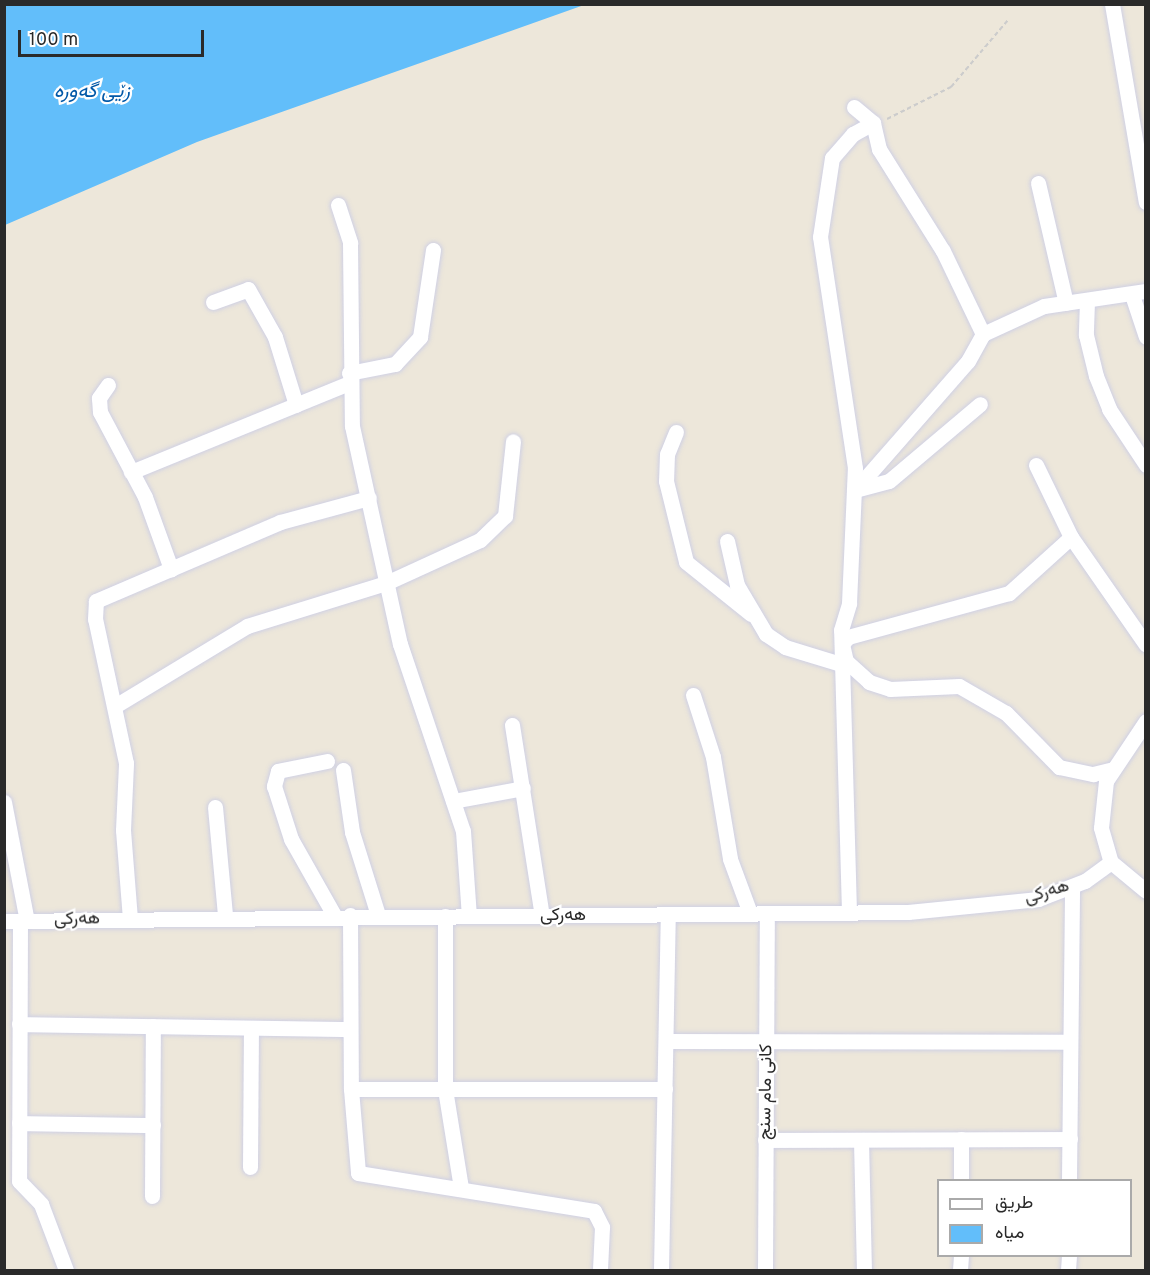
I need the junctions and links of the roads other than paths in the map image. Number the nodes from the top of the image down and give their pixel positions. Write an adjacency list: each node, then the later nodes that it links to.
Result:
1 (1112, 4): 5 (street)
2 (854, 107): 3 (street)
3 (873, 123): 12 (street); 23 (street)
4 (1038, 183): 11 (street)
5 (1146, 202)
6 (338, 205): 14 (street)
7 (433, 250): 14 (street)
8 (1139, 293): 9 (street); 13 (street)
9 (1087, 301): 11 (street); 21 (street)
10 (213, 302): 17 (street)
11 (1066, 303): 12 (street)
12 (983, 334): 23 (street)
13 (1146, 337)
14 (349, 378): 17 (street); 24 (street)
15 (108, 386): 22 (street)
16 (981, 404): 23 (street)
17 (296, 405): 22 (street)
18 (676, 432): 29 (street)
19 (513, 441): 28 (street)
20 (1036, 465): 25 (street)
21 (1146, 465)
22 (131, 472): 27 (street)
23 (855, 490): 30 (street)
24 (369, 498): 27 (street); 28 (street)
25 (1071, 537): 30 (street); 31 (street)
26 (727, 541): 29 (street)
27 (171, 569): 34 (street)
28 (386, 583): 34 (street); 41 (street)
29 (751, 614): 32 (street)
30 (842, 645): 32 (street); 38 (street)
31 (1146, 645)
32 (844, 665): 47 (street)
33 (693, 695): 48 (street)
34 (115, 706): 58 (street)
35 (1146, 721): 38 (street)
36 (512, 725): 40 (street)
37 (327, 761): 51 (street)
38 (1113, 769): 44 (street)
39 (343, 770): 53 (street)
40 (523, 788): 41 (street); 57 (street)
41 (453, 801): 56 (street)
42 (4, 802): 60 (street)
43 (215, 807): 50 (street)
44 (1111, 862): 45 (street, هەرکی); 46 (street)
45 (1072, 887): 47 (street, هەرکی); 67 (street)
46 (1146, 891)
47 (849, 912): 49 (street, هەرکی)
48 (750, 913): 49 (street, هەرکی); 54 (street, هەرکی)
49 (767, 913): 66 (street, کانی مام سنج)
50 (225, 915): 51 (street, هەرکی); 58 (street, هەرکی)
51 (334, 915): 52 (street, هەرکی)
52 (350, 915): 53 (street, هەرکی); 64 (street)
53 (378, 915): 55 (street, هەرکی)
54 (668, 915): 57 (street, هەرکی); 65 (street)
55 (445, 916): 56 (street, هەرکی); 69 (street)
56 (468, 916): 57 (street, هەرکی)
57 (542, 916)
58 (130, 919): 60 (street, هەرکی)
59 (4, 921): 60 (street, هەرکی)
60 (24, 921): 61 (street)
61 (19, 1024): 62 (street); 71 (street)
62 (153, 1026): 63 (street); 72 (street)
63 (251, 1028): 64 (street); 77 (street)
64 (350, 1029): 68 (street)
65 (666, 1041): 66 (street); 70 (street)
66 (768, 1042): 67 (street); 75 (street, کانی مام سنج)
67 (1070, 1042): 74 (street)
68 (351, 1089): 69 (street); 80 (street)
69 (445, 1089): 70 (street); 80 (street)
70 (665, 1089): 84 (street)
71 (19, 1123): 72 (street); 82 (street)
72 (153, 1125): 81 (street)
73 (961, 1139): 74 (street); 76 (street); 78 (street)
74 (1070, 1139): 79 (street)
75 (765, 1140): 76 (street); 85 (street, کانی مام سنج)
76 (861, 1140): 86 (street)
77 (250, 1167)
78 (961, 1179)
79 (1069, 1179)
80 (461, 1188): 83 (street)
81 (152, 1196)
82 (66, 1270)
83 (600, 1270)
84 (661, 1270)
85 (765, 1270)
86 (864, 1270)

